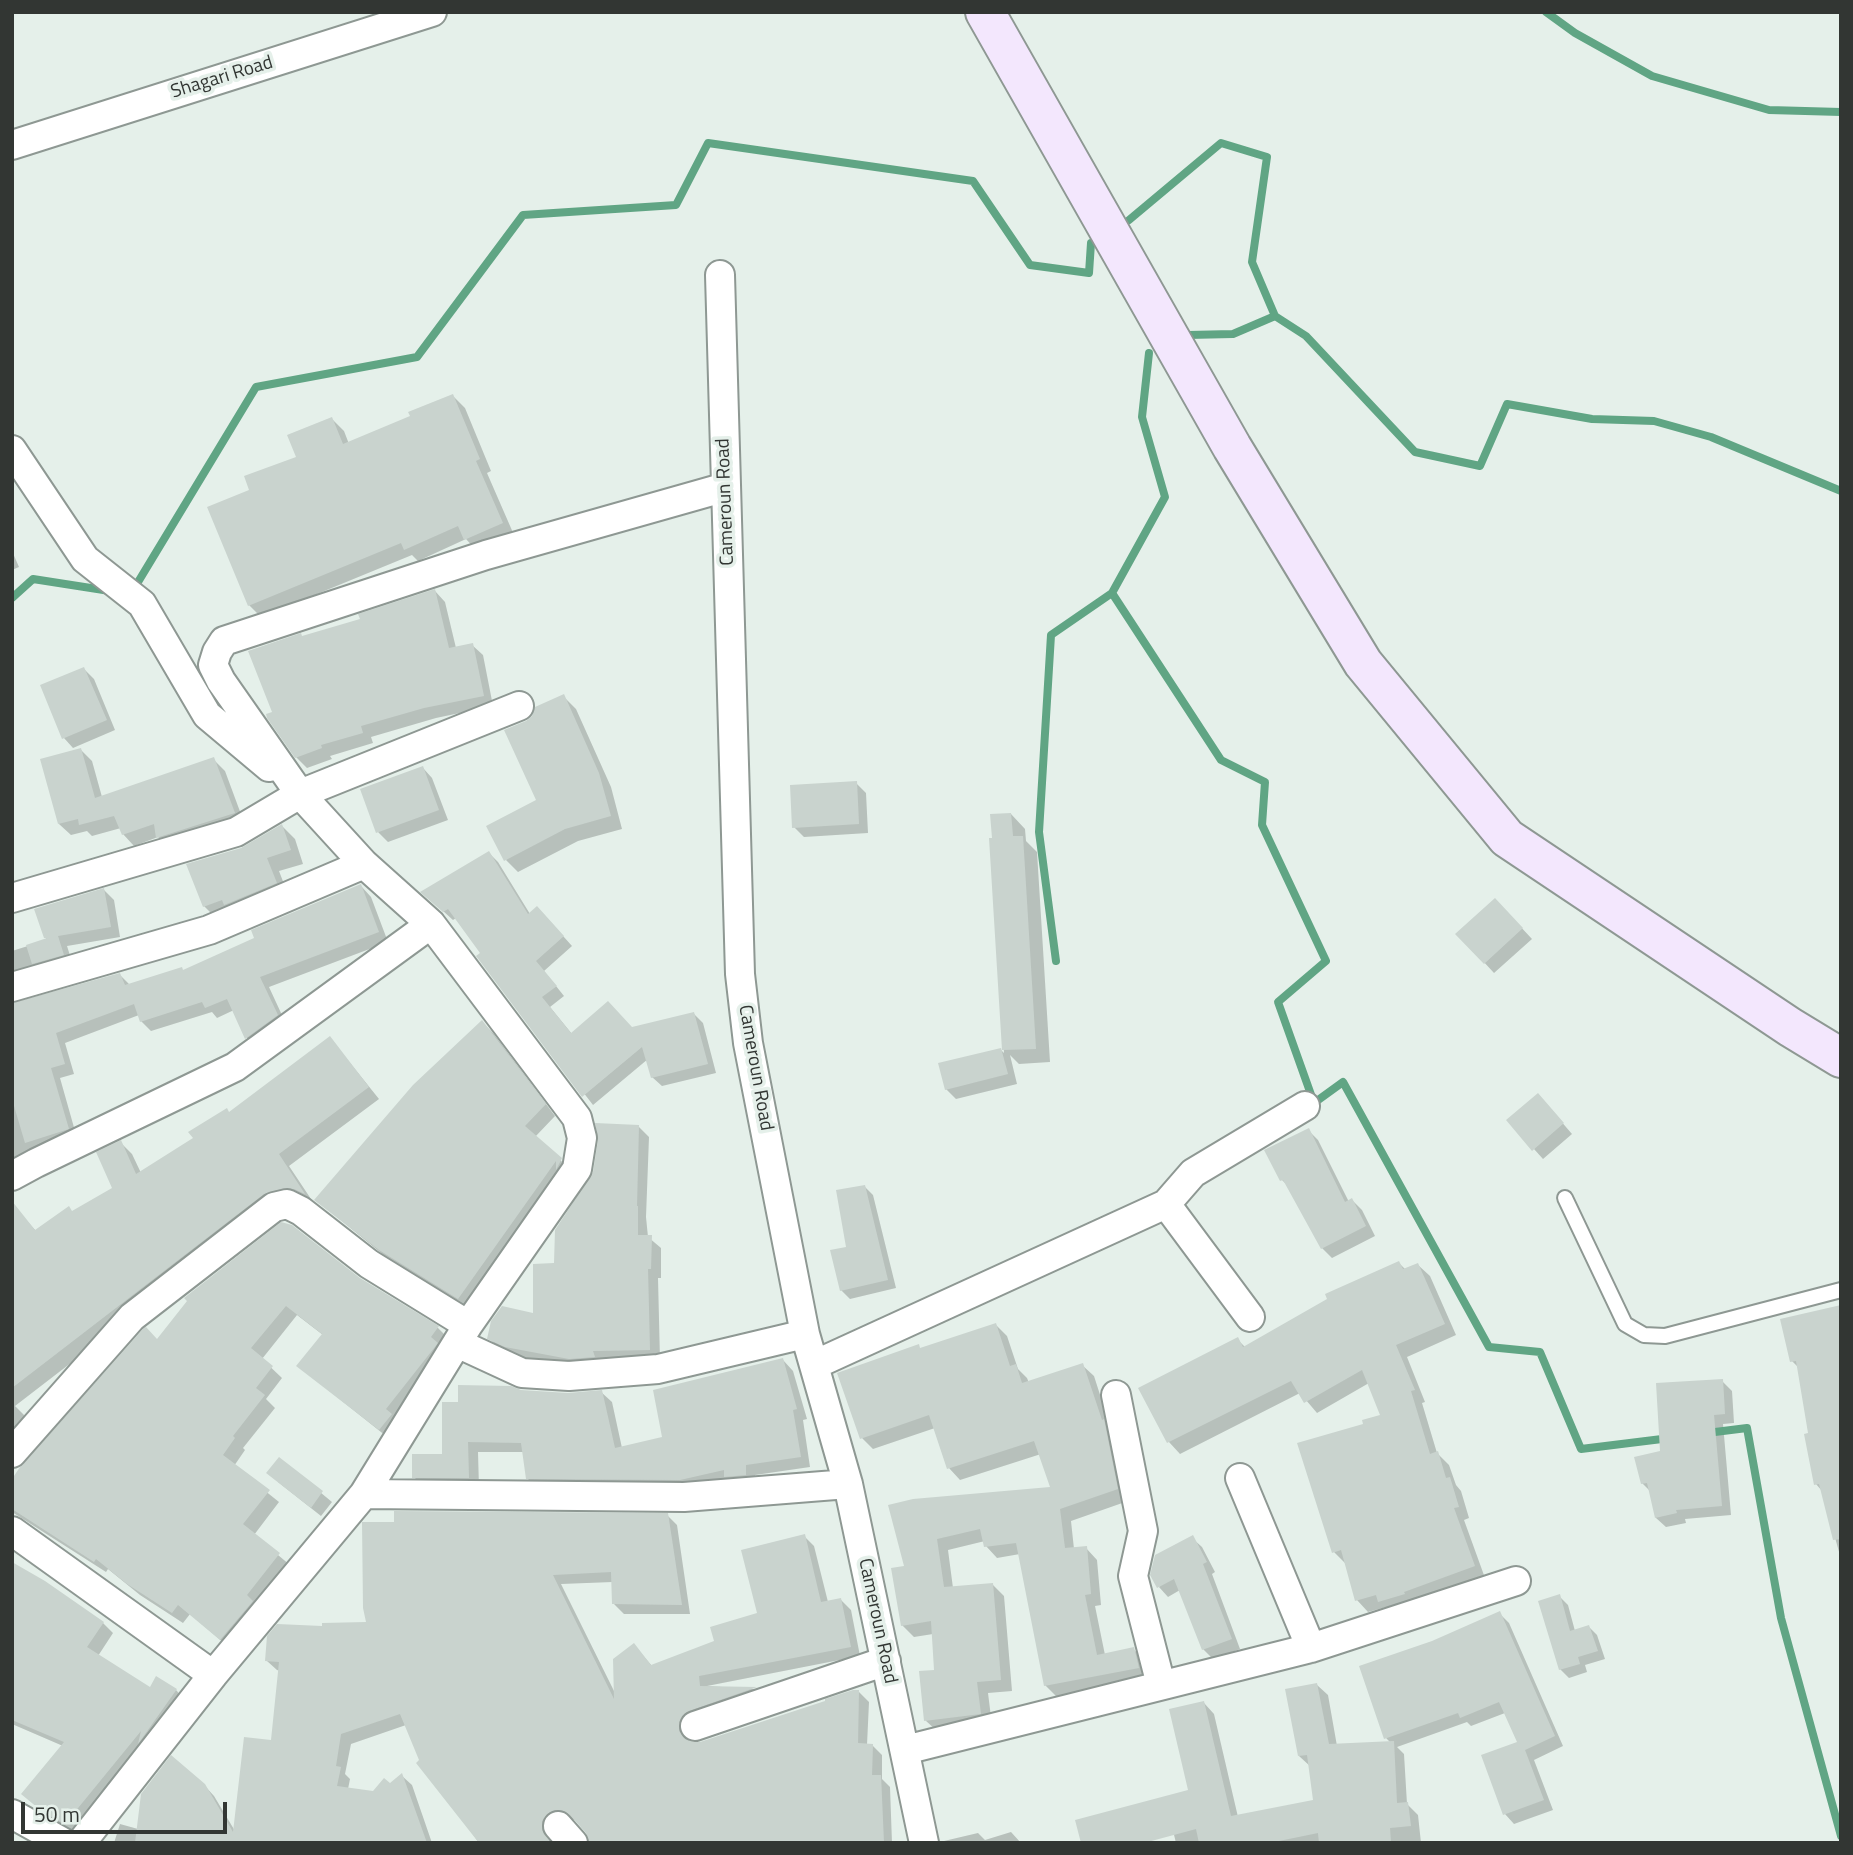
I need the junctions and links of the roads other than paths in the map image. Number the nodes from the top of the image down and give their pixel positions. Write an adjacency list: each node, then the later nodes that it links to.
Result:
1 (432, 12): 3 (street, Shagari Road)
2 (985, 12): 13 (street)
3 (12, 145)
4 (720, 275): 6 (street, Cameroun Road)
5 (12, 450): 8 (street)
6 (726, 487): 8 (street); 21 (street, Cameroun Road)
7 (519, 706): 8 (street)
8 (300, 794): 9 (street); 10 (street)
9 (364, 864): 11 (street); 12 (street)
10 (12, 898)
11 (431, 924): 15 (street); 20 (street)
12 (12, 987)
13 (1841, 1058)
14 (1305, 1106): 17 (street)
15 (12, 1176)
16 (1565, 1198): 18 (lane)
17 (1166, 1204): 19 (street); 22 (street)
18 (1841, 1290)
19 (1250, 1317)
20 (463, 1334): 21 (street); 24 (street); 27 (street)
21 (805, 1334): 22 (street, Cameroun Road)
22 (814, 1365): 26 (street, Cameroun Road)
23 (1116, 1395): 33 (street)
24 (12, 1453)
25 (1240, 1478): 30 (street)
26 (848, 1484): 27 (street); 31 (street, Cameroun Road)
27 (364, 1494): 32 (street)
28 (12, 1531): 32 (street)
29 (1516, 1581): 30 (street)
30 (1311, 1647): 33 (street)
31 (886, 1661): 34 (street); 35 (street, Cameroun Road)
32 (212, 1675): 38 (street)
33 (1161, 1685): 35 (street)
34 (695, 1726)
35 (905, 1750): 39 (street, Cameroun Road)
36 (17, 1825): 37 (street)
37 (64, 1843)
38 (81, 1843)
39 (925, 1843)

